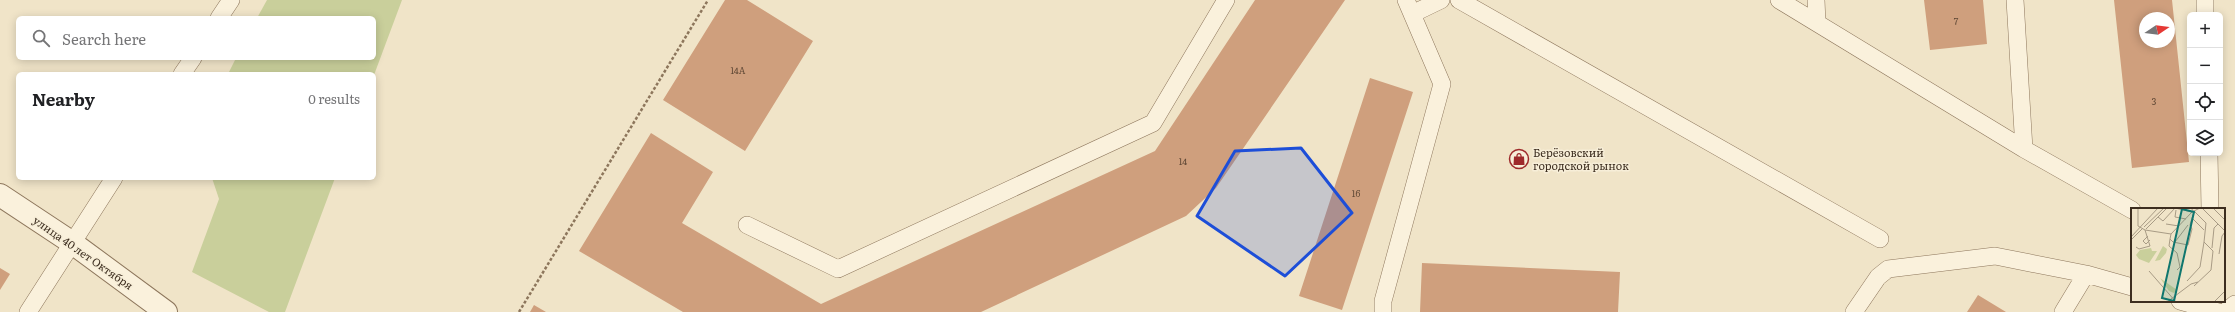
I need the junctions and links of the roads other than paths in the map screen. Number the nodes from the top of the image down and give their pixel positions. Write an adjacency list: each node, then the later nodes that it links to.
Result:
1 (231, 0): 11 (lane)
2 (1226, 0): 21 (lane)
3 (1441, 0): 9 (lane)
4 (1459, 0): 22 (lane)
5 (1779, 0): 12 (lane)
6 (1816, 0): 12 (lane)
7 (2015, 0): 15 (lane)
8 (2205, 0): 10 (lane)
9 (1409, 7): 31 (lane)
10 (2205, 12)
11 (220, 16)
12 (1817, 23): 15 (lane)
13 (192, 60): 14 (lane)
14 (183, 72)
15 (2024, 149): 20 (lane)
16 (2209, 156): 19 (lane)
17 (113, 180): 23 (lane)
18 (0, 195): 23 (street, улица 40 лет Октября)
19 (2210, 208)
20 (2131, 209)
21 (747, 225)
22 (1880, 239)
23 (71, 242): 29 (lane); 30 (street, улица 40 лет Октября)
24 (2086, 274): 25 (lane); 32 (lane); 33 (lane)
25 (2131, 287)
26 (2183, 302): 34 (lane)
27 (2221, 302): 35 (lane)
28 (2235, 304): 35 (lane)
29 (28, 312)
30 (166, 312)
31 (1383, 312)
32 (1854, 312)
33 (2063, 312)
34 (2218, 312)
35 (2224, 312)

